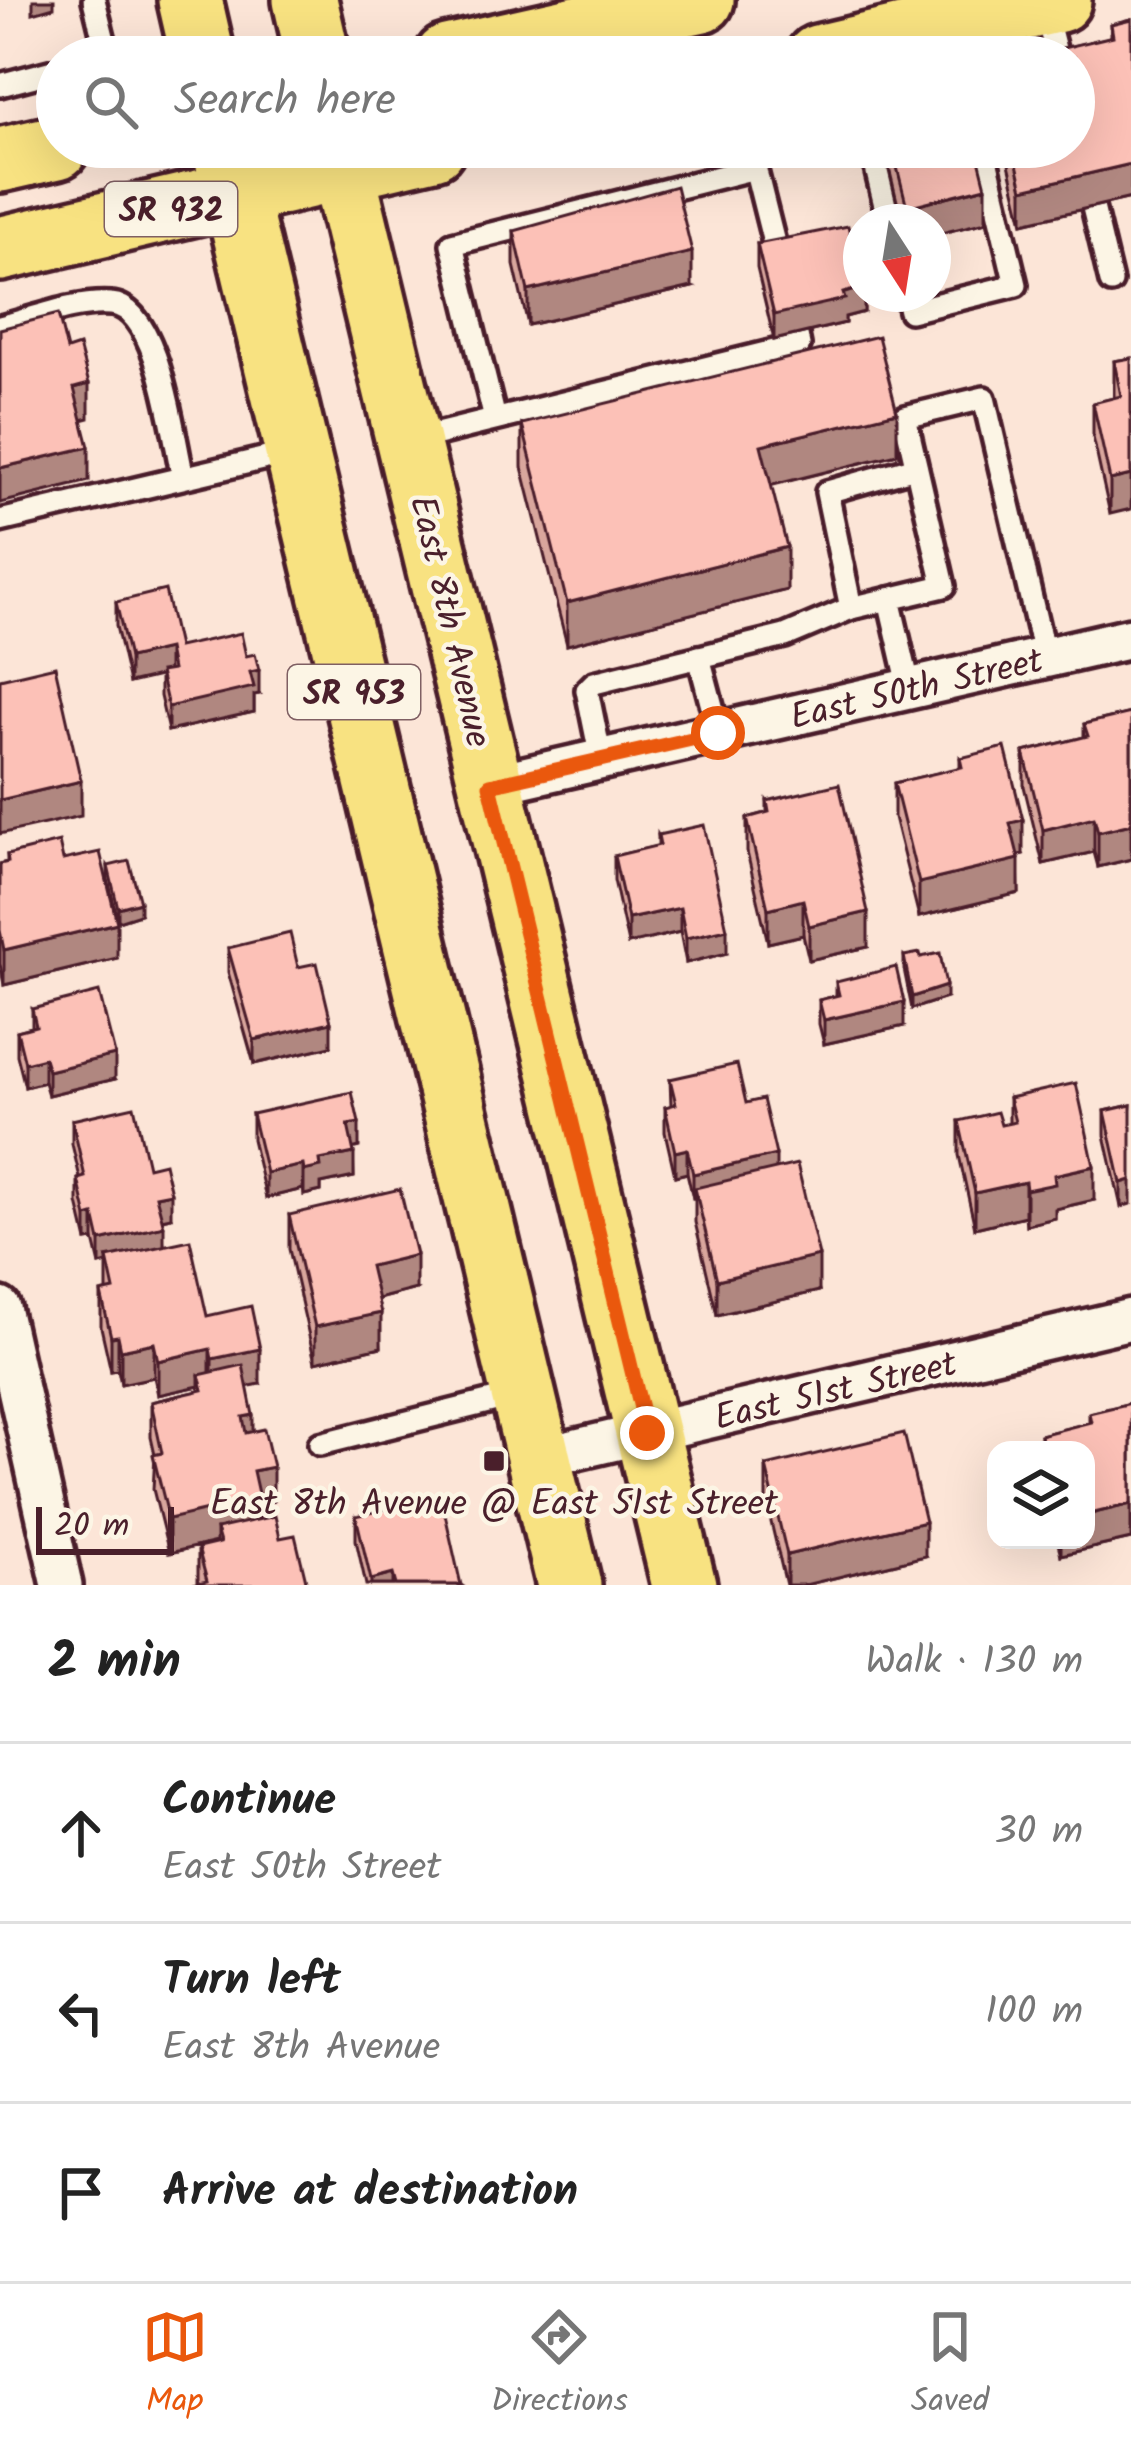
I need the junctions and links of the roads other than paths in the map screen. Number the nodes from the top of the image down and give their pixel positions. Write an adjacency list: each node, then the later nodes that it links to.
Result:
1 (94, 0): 6 (lane)
2 (190, 0): 7 (main road)
3 (305, 0): 8 (main road)
4 (702, 0): 9 (main road)
5 (1053, 20): 10 (main road)
6 (103, 36)
7 (198, 36)
8 (313, 36)
9 (541, 36)
10 (940, 36)
11 (36, 76): 12 (lane)
12 (0, 86)
13 (36, 152): 14 (main road)
14 (0, 160)
15 (342, 168): 30 (main road, East 8th Avenue / SR 953)
16 (718, 168): 29 (lane)
17 (755, 168): 24 (lane)
18 (876, 168): 21 (lane)
19 (988, 168): 26 (lane)
20 (229, 170): 23 (main road, SR 932); 31 (main road, SR 953)
21 (885, 204)
22 (1093, 207): 25 (lane)
23 (0, 250)
24 (779, 263)
25 (1111, 282)
26 (951, 301)
27 (0, 326): 33 (lane)
28 (797, 335): 29 (lane)
29 (495, 419): 30 (lane)
30 (411, 440): 43 (main road, East 8th Avenue / SR 953)
31 (296, 452): 33 (lane); 46 (main road, SR 953)
32 (916, 467): 35 (lane); 36 (lane); 39 (lane)
33 (183, 477): 34 (lane)
34 (0, 520)
35 (889, 599): 36 (lane); 40 (lane)
36 (851, 608): 38 (lane)
37 (1131, 638): 39 (street, East 50th Street)
38 (699, 657): 41 (lane); 42 (lane)
39 (1046, 658): 40 (street, East 50th Street)
40 (910, 689): 41 (street, East 50th Street)
41 (718, 733): 42 (street, East 50th Street)
42 (601, 759): 43 (street, East 50th Street)
43 (490, 785): 47 (main road, East 8th Avenue / SR 953)
44 (0, 1308): 50 (street)
45 (1131, 1319): 47 (street, East 51st Street)
46 (523, 1394): 48 (lane); 49 (main road, SR 953)
47 (647, 1433): 49 (street, East 51st Street); 52 (main road, East 8th Avenue / SR 953)
48 (320, 1444)
49 (538, 1458): 51 (main road, SR 953)
50 (62, 1585)
51 (569, 1585)
52 (684, 1585)

